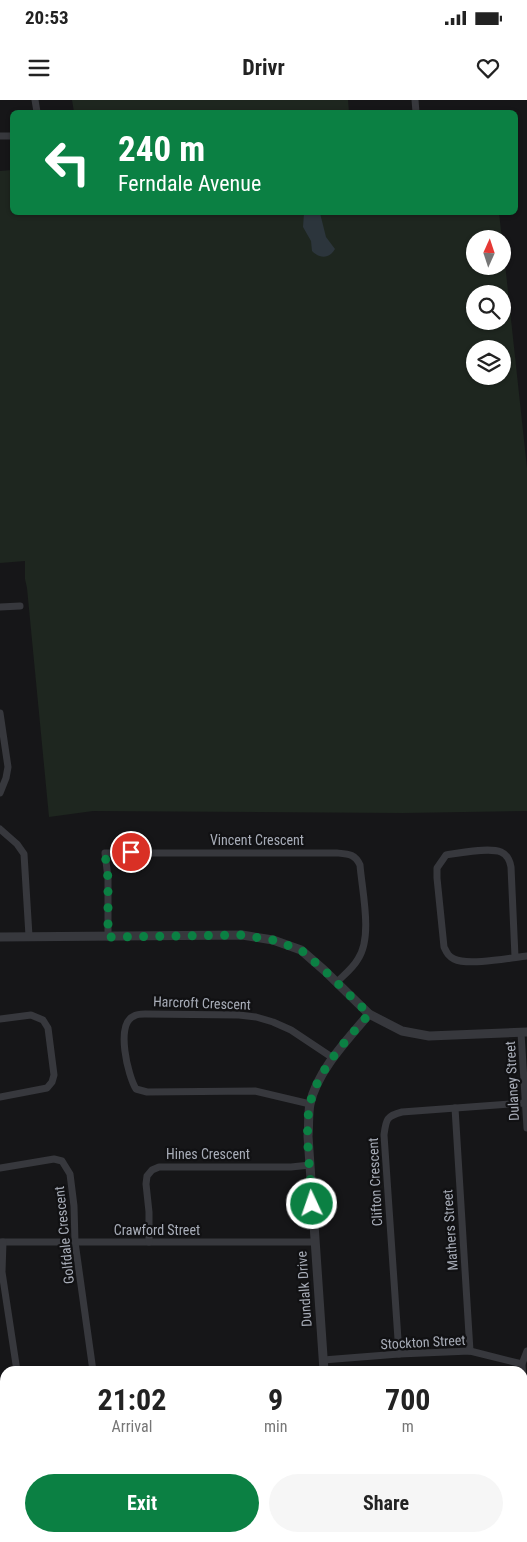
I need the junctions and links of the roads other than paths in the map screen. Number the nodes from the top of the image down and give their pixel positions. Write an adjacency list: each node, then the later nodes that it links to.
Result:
1 (20, 606): 2 (street)
2 (0, 607)
3 (0, 713): 4 (street)
4 (0, 793)
5 (0, 829): 6 (street)
6 (29, 936): 7 (street); 8 (street)
7 (0, 937)
8 (108, 937): 11 (street); 11 (street, Vincent Crescent)
9 (527, 956): 10 (street)
10 (515, 957): 10 (street)
11 (337, 982): 12 (street)
12 (369, 1014): 14 (street); 15 (street, Dundalk Drive)
13 (0, 1019): 16 (street)
14 (524, 1033): 17 (street, Dulaney Street)
15 (333, 1058): 18 (street, Dundalk Drive); 18 (street, Harcroft Crescent)
16 (0, 1097)
17 (525, 1103): 19 (street, Clifton Crescent); 20 (street, Dulaney Street)
18 (310, 1104): 21 (street, Dundalk Drive)
19 (455, 1108): 27 (street, Mathers Street); 29 (street, Clifton Crescent)
20 (527, 1128)
21 (310, 1165): 25 (street, Hines Crescent); 26 (street, Dundalk Drive)
22 (0, 1168): 24 (street, Golfdale Crescent)
23 (1, 1242): 24 (street, Crawford Street); 32 (street)
24 (75, 1242): 25 (street, Crawford Street); 33 (street, Golfdale Crescent)
25 (149, 1242): 26 (street, Crawford Street)
26 (315, 1242): 30 (street, Dundalk Drive)
27 (470, 1351): 29 (street, Stockton Street); 31 (street, Stockton Street)
28 (527, 1351): 31 (street)
29 (398, 1354): 30 (street, Stockton Street)
30 (323, 1360): 34 (street, Dundalk Drive)
31 (522, 1364)
32 (16, 1366)
33 (92, 1366)
34 (324, 1366)

